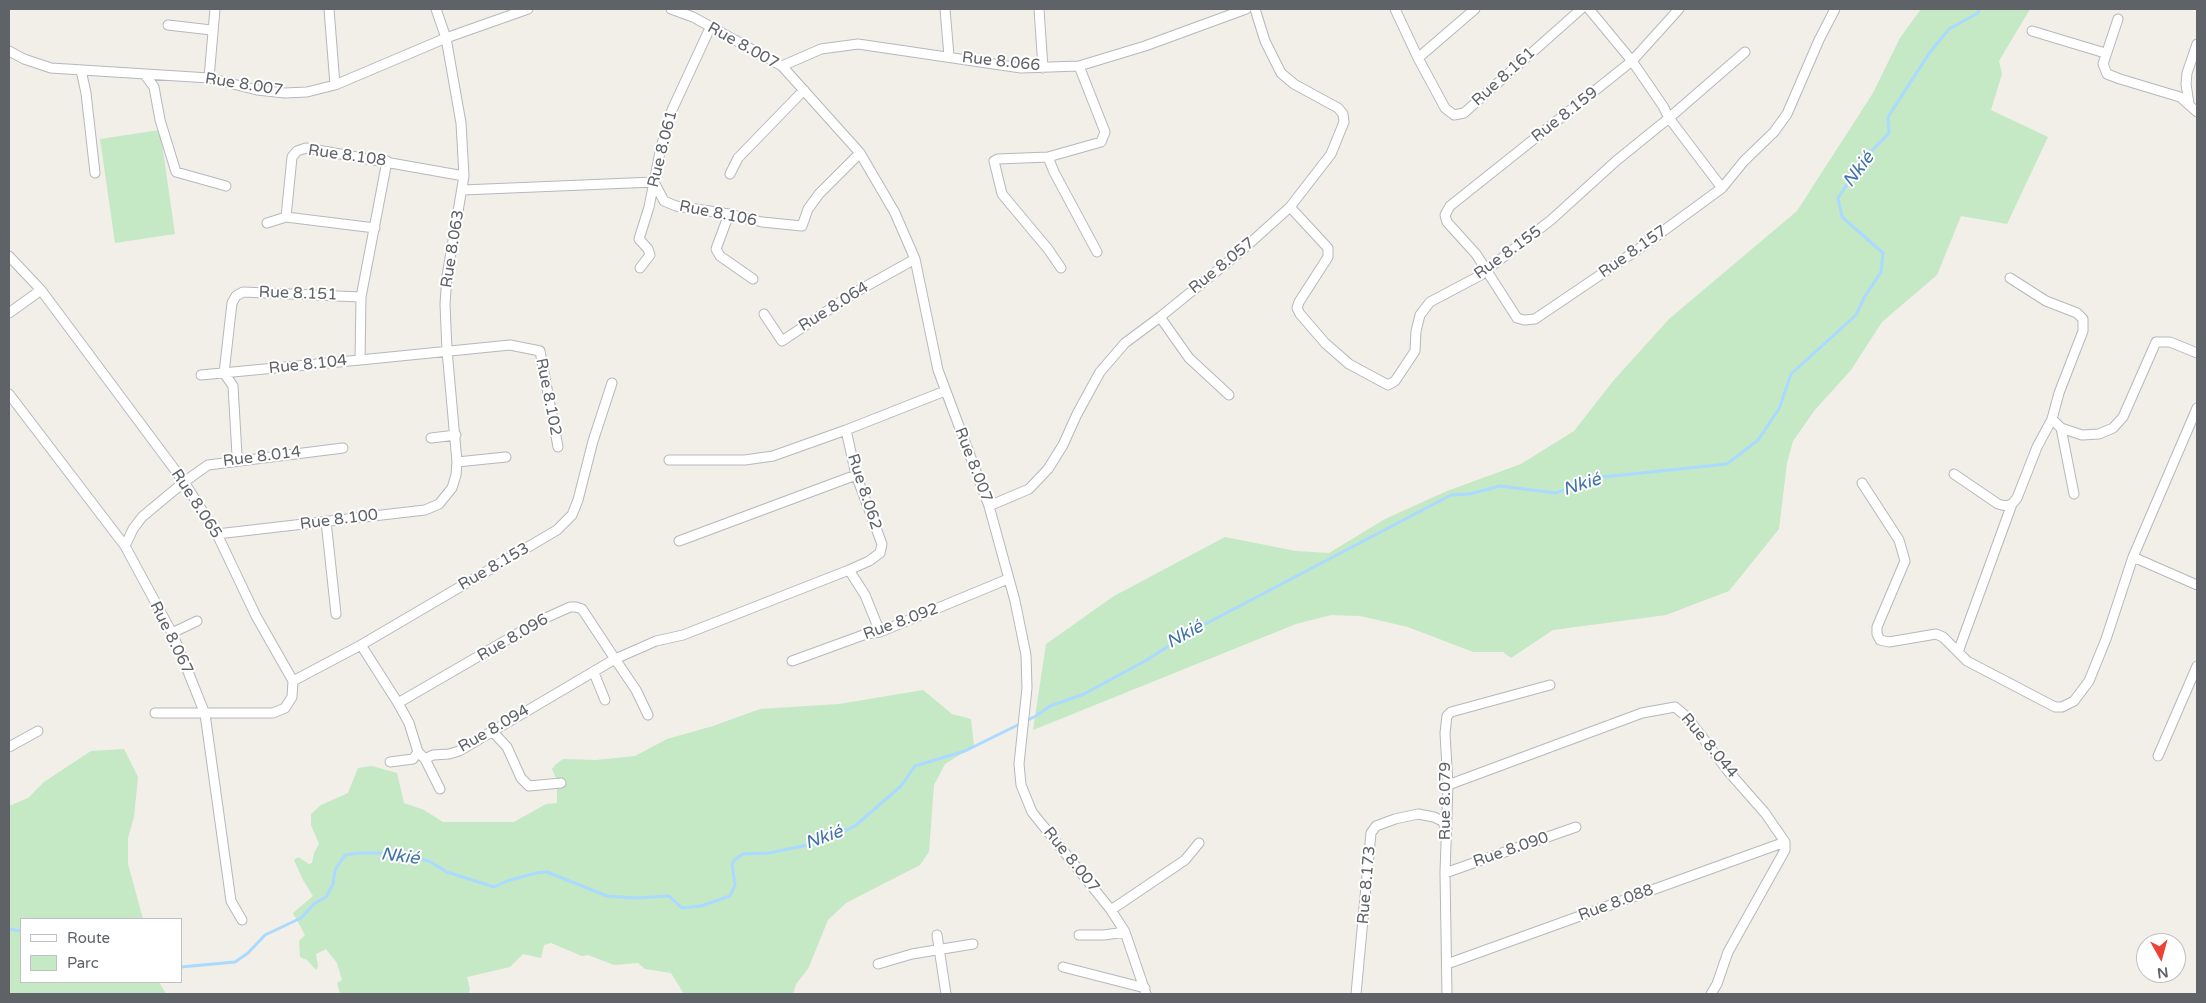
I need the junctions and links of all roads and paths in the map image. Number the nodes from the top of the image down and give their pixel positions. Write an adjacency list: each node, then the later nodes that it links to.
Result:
1 (215, 9): 21 (street)
2 (329, 9): 37 (street)
3 (436, 9): 23 (street, Rue 8.063)
4 (528, 9): 23 (street, Rue 8.007)
5 (671, 9): 17 (street, Rue 8.007)
6 (945, 9): 28 (street)
7 (1039, 9): 33 (street)
8 (1246, 9): 16 (street, Rue 8.066)
9 (1255, 9): 52 (street, Rue 8.057)
10 (1395, 9): 29 (street, Rue 8.161)
11 (1476, 9): 29 (street)
12 (1581, 9): 29 (street, Rue 8.161)
13 (1590, 9): 30 (street)
14 (1679, 9): 30 (street, Rue 8.159)
15 (1835, 9): 50 (street)
16 (1235, 10): 32 (street, Rue 8.066)
17 (694, 13): 20 (street, Rue 8.007)
18 (2118, 19): 27 (street)
19 (168, 24): 21 (street)
20 (710, 28): 31 (street, Rue 8.007); 48 (street, Rue 8.061)
21 (211, 30): 36 (street)
22 (2032, 31): 27 (street)
23 (446, 38): 37 (street, Rue 8.007); 47 (street, Rue 8.063)
24 (2197, 44): 39 (street)
25 (9, 51): 34 (street, Rue 8.007)
26 (1745, 52): 41 (street, Rue 8.155)
27 (2105, 53): 39 (street)
28 (949, 56): 31 (street, Rue 8.066); 33 (street, Rue 8.066)
29 (1418, 58)
30 (1632, 61): 41 (street); 60 (street, Rue 8.159)
31 (782, 66): 38 (street, Rue 8.007)
32 (1079, 66): 33 (street, Rue 8.066); 43 (street)
33 (1042, 68)
34 (81, 70): 35 (street, Rue 8.007); 45 (street)
35 (144, 75): 36 (street, Rue 8.007); 49 (street)
36 (208, 78): 37 (street, Rue 8.007)
37 (335, 85)
38 (804, 90): 42 (street, Rue 8.007); 46 (street)
39 (2189, 104): 40 (street)
40 (2197, 112)
41 (1669, 118): 50 (street); 60 (street, Rue 8.155)
42 (860, 153): 53 (street, Rue 8.106); 59 (street, Rue 8.007)
43 (1048, 157): 57 (street); 62 (street)
44 (387, 161): 47 (street, Rue 8.108); 54 (street, Rue 8.108); 56 (street, Rue 8.151)
45 (95, 173)
46 (730, 174)
47 (464, 176): 51 (street, Rue 8.063)
48 (654, 182): 51 (street); 53 (street, Rue 8.106); 61 (street, Rue 8.061)
49 (226, 186)
50 (1722, 188): 60 (street, Rue 8.157)
51 (463, 190): 70 (street, Rue 8.063)
52 (1290, 207): 60 (street, Rue 8.155); 69 (street, Rue 8.057)
53 (729, 214): 63 (street)
54 (286, 217): 55 (street); 56 (street)
55 (267, 223)
56 (375, 228): 66 (street, Rue 8.151)
57 (1097, 252)
58 (9, 256): 65 (street, Rue 8.065)
59 (915, 260): 68 (street, Rue 8.064); 76 (street, Rue 8.007)
60 (1485, 267)
61 (640, 268)
62 (1061, 268)
63 (753, 278)
64 (2010, 278): 80 (street)
65 (41, 290): 67 (street); 93 (street, Rue 8.065)
66 (361, 297): 72 (street, Rue 8.104); 73 (street, Rue 8.151)
67 (9, 313)
68 (764, 314)
69 (1160, 317): 78 (street); 98 (street, Rue 8.057)
70 (447, 350): 72 (street); 83 (street, Rue 8.063); 85 (street, Rue 8.102)
71 (2197, 353): 81 (street)
72 (360, 360): 73 (street, Rue 8.104)
73 (224, 373): 74 (street, Rue 8.104); 88 (street, Rue 8.151)
74 (200, 375)
75 (612, 383): 111 (street, Rue 8.153)
76 (945, 391): 82 (street); 98 (street, Rue 8.007)
77 (9, 394): 102 (street, Rue 8.067)
78 (1229, 396)
79 (2197, 408): 103 (street)
80 (2052, 419): 81 (street); 97 (street)
81 (2061, 428): 96 (street)
82 (846, 430): 89 (street); 92 (street, Rue 8.062)
83 (456, 435): 84 (street); 90 (street, Rue 8.063)
84 (432, 438)
85 (558, 447)
86 (343, 448): 88 (street, Rue 8.014)
87 (506, 457): 90 (street)
88 (240, 460): 93 (street, Rue 8.014)
89 (669, 460)
90 (457, 462): 95 (street, Rue 8.063)
91 (1954, 474): 97 (street)
92 (856, 475): 101 (street); 104 (street, Rue 8.062)
93 (184, 482): 100 (street, Rue 8.065); 102 (street, Rue 8.014)
94 (1862, 483): 112 (street)
95 (452, 488): 99 (street, Rue 8.100)
96 (2074, 494)
97 (2012, 504): 112 (street)
98 (989, 506): 105 (street, Rue 8.007)
99 (326, 521): 100 (street, Rue 8.100); 107 (street)
100 (217, 534): 117 (street, Rue 8.065)
101 (680, 541)
102 (125, 546): 110 (street, Rue 8.067)
103 (2133, 557): 106 (street); 112 (street)
104 (848, 570): 109 (street); 113 (street, Rue 8.062)
105 (1008, 579): 109 (street, Rue 8.092); 138 (street, Rue 8.007)
106 (2197, 585)
107 (336, 614)
108 (197, 621): 110 (street)
109 (880, 632): 114 (street, Rue 8.092)
110 (172, 633): 122 (street, Rue 8.067)
111 (360, 645): 117 (street, Rue 8.153); 120 (street)
112 (1958, 652)
113 (615, 660): 116 (street, Rue 8.094); 120 (street, Rue 8.096); 123 (street, Rue 8.096)
114 (792, 661)
115 (2197, 666): 128 (street)
116 (594, 672): 119 (street); 125 (street, Rue 8.094)
117 (293, 681): 122 (street)
118 (1550, 685): 131 (street, Rue 8.079)
119 (605, 700)
120 (398, 703): 127 (street)
121 (155, 712): 122 (street)
122 (205, 714): 139 (street, Rue 8.067)
123 (648, 715)
124 (38, 731): 126 (street)
125 (492, 731): 127 (street, Rue 8.094); 130 (street)
126 (9, 747)
127 (422, 756): 129 (street, Rue 8.094); 132 (street)
128 (2158, 756)
129 (390, 762)
130 (561, 782)
131 (1448, 785): 134 (street, Rue 8.079); 135 (street, Rue 8.044)
132 (440, 789)
133 (1576, 827): 137 (street, Rue 8.090)
134 (1447, 829): 137 (street, Rue 8.079); 150 (street, Rue 8.173)
135 (1785, 842): 146 (street, Rue 8.088); 152 (street)
136 (1199, 843): 138 (street)
137 (1445, 873): 146 (street, Rue 8.079)
138 (1111, 910): 140 (street, Rue 8.007)
139 (242, 920)
140 (1125, 932): 142 (street); 148 (street, Rue 8.007)
141 (937, 935): 144 (street)
142 (1080, 935)
143 (973, 944): 144 (street)
144 (938, 950): 145 (street); 149 (street)
145 (878, 964)
146 (1447, 964): 151 (street, Rue 8.079)
147 (1063, 967): 148 (street)
148 (1146, 991)
149 (946, 994)
150 (1356, 994)
151 (1448, 994)
152 (1711, 994)

